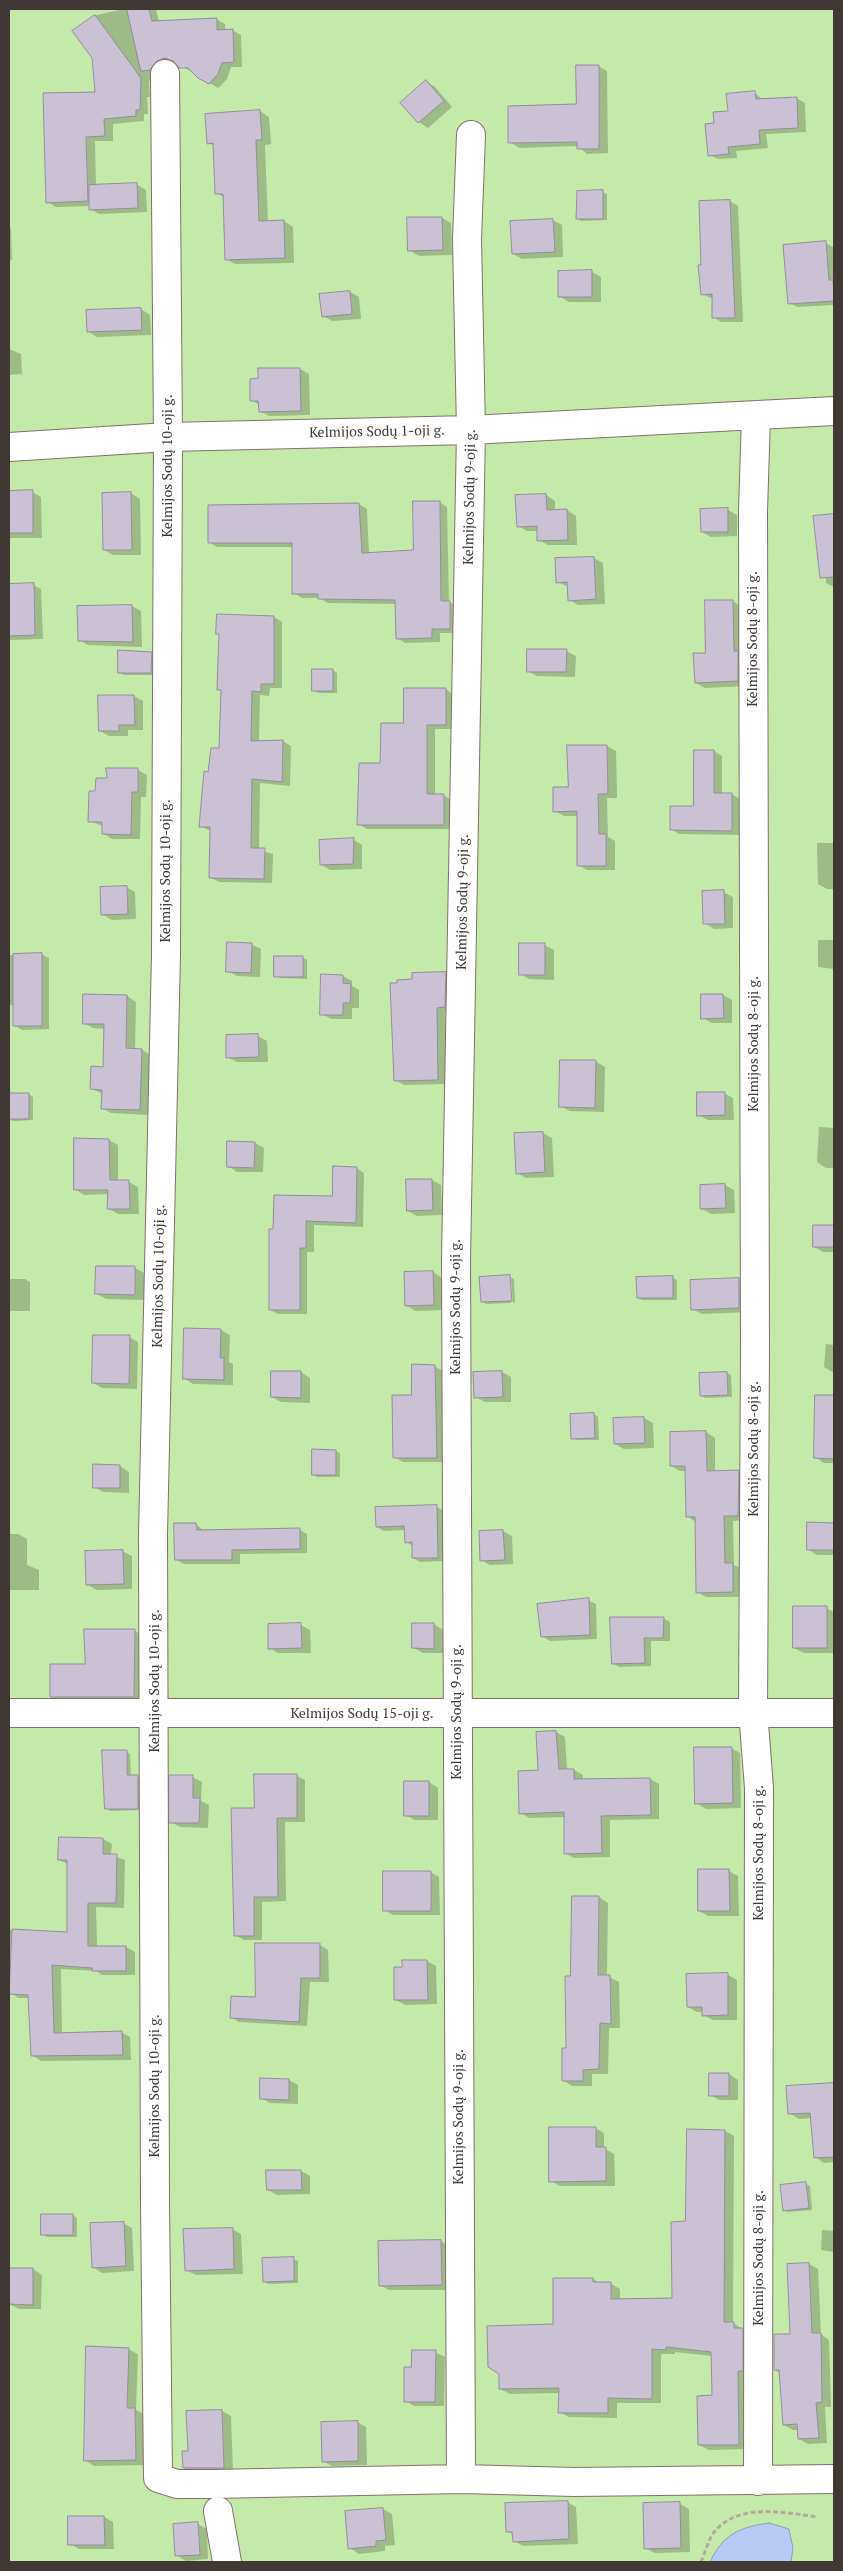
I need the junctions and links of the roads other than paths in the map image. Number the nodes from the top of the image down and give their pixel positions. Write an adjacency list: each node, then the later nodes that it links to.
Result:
1 (165, 74): 6 (street, Kelmijos Sodų 10-oji g.)
2 (471, 135): 5 (street, Kelmijos Sodų 9-oji g.)
3 (834, 411): 4 (street, Kelmijos Sodų 1-oji g.)
4 (756, 416): 5 (street, Kelmijos Sodų 1-oji g.); 8 (street, Kelmijos Sodų 8-oji g.)
5 (471, 430): 6 (street, Kelmijos Sodų 1-oji g.); 12 (street, Kelmijos Sodų 9-oji g.)
6 (168, 436): 7 (street, Kelmijos Sodų 1-oji g.); 9 (street, Kelmijos Sodų 10-oji g.)
7 (9, 447)
8 (753, 1711): 11 (street, Kelmijos Sodų 15-oji g.); 12 (street, Kelmijos Sodų 15-oji g.); 15 (street, Kelmijos Sodų 8-oji g.)
9 (155, 1712): 10 (street, Kelmijos Sodų 15-oji g.); 12 (street, Kelmijos Sodų 15-oji g.); 13 (street, Kelmijos Sodų 10-oji g.)
10 (9, 1713)
11 (834, 1713)
12 (456, 1714): 13 (street, Kelmijos Sodų 9-oji g.)
13 (461, 2479): 15 (street)
14 (834, 2480): 15 (street)
15 (758, 2481)
16 (218, 2511): 17 (street)
17 (227, 2562)

